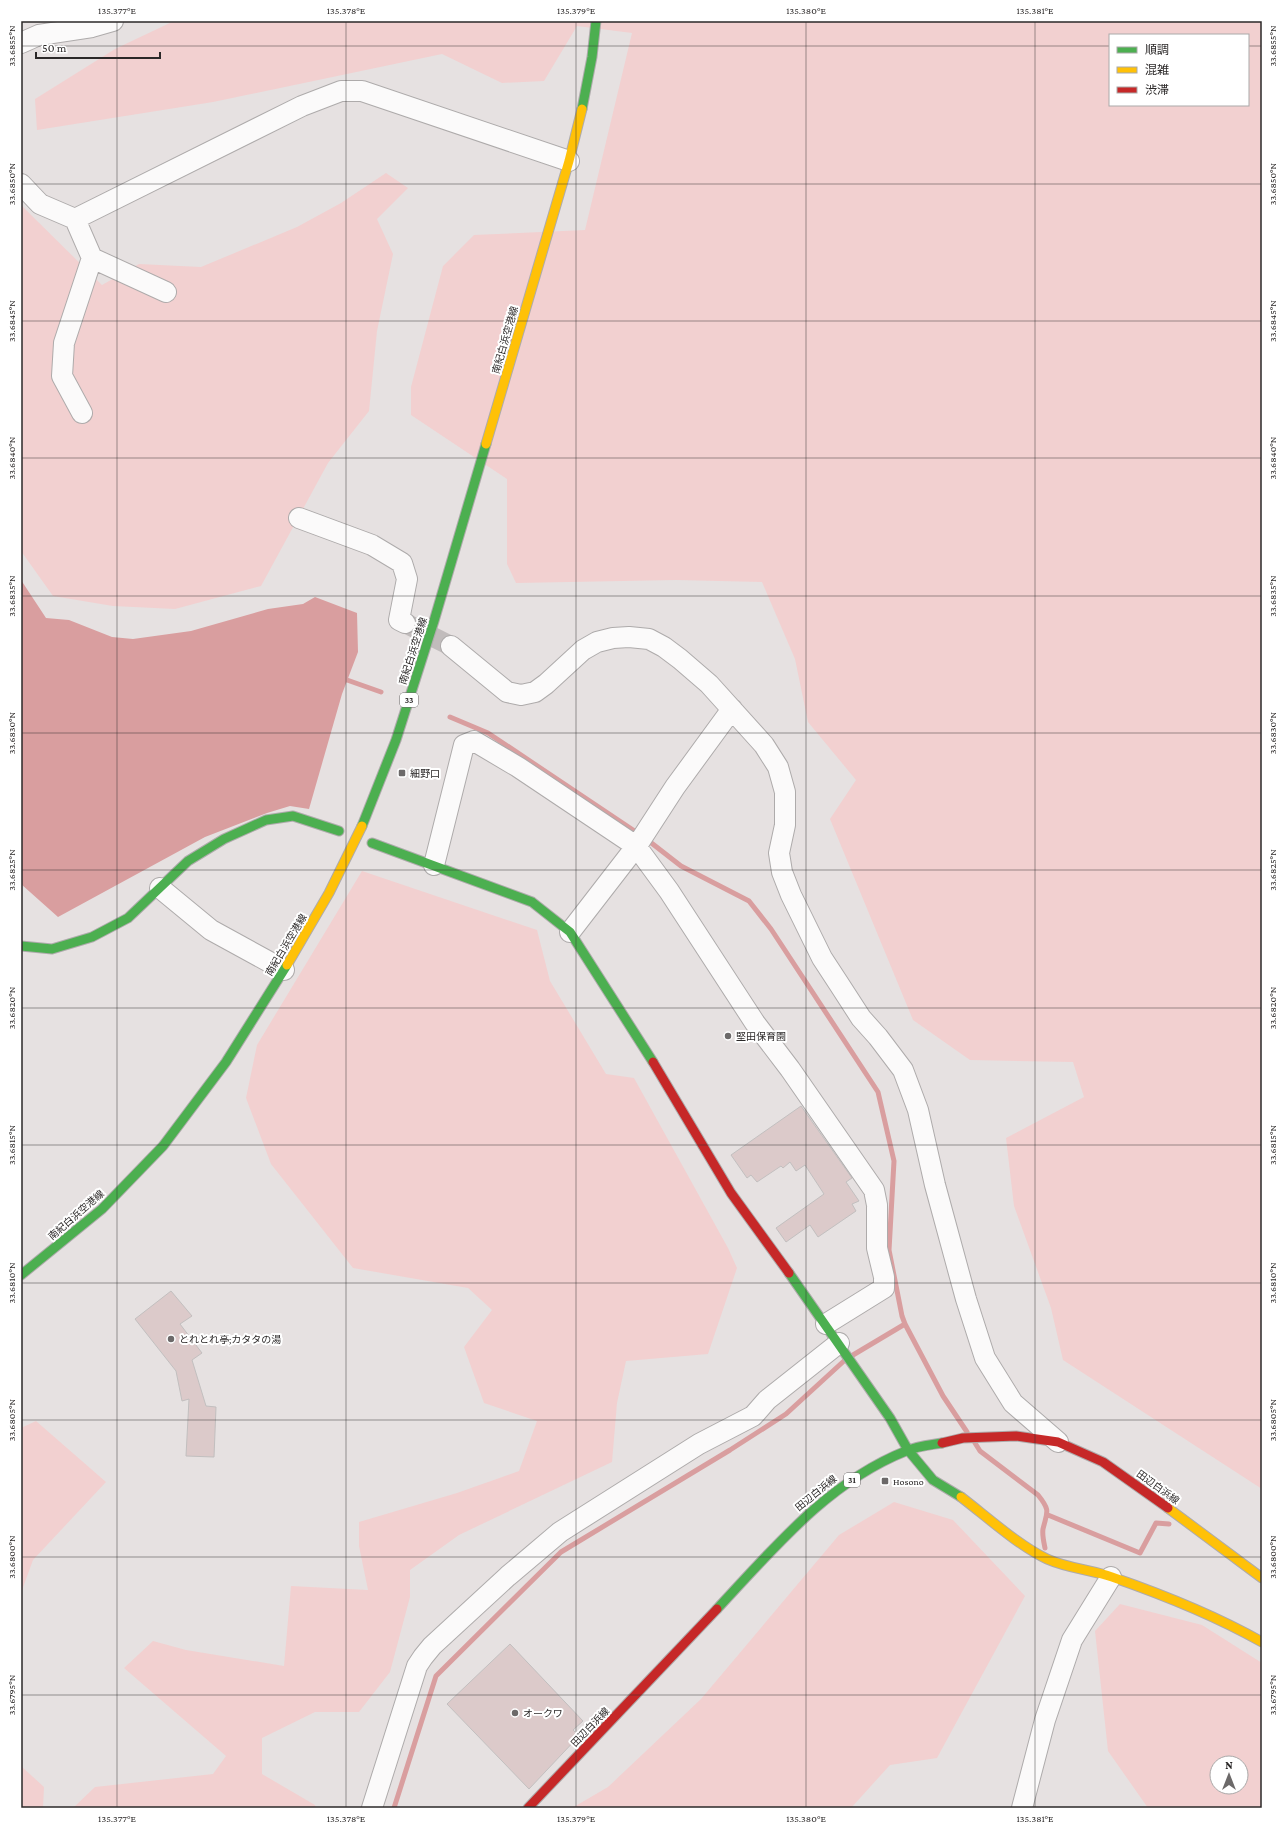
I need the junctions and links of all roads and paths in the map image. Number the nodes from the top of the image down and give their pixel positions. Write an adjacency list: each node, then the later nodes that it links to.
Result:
1 (113, 21): 3 (street)
2 (596, 21): 4 (main road, 南紀白浜空港線 / 33)
3 (21, 43)
4 (569, 161): 6 (street); 21 (main road, 南紀白浜空港線 / 33)
5 (21, 184): 6 (street)
6 (75, 219): 7 (street)
7 (92, 258): 8 (street); 9 (street)
8 (166, 292)
9 (82, 413)
10 (299, 518): 11 (street)
11 (405, 624)
12 (452, 646): 13 (street)
13 (732, 709): 15 (street); 25 (street)
14 (339, 832): 18 (main road)
15 (640, 840): 17 (street); 19 (street); 23 (street)
16 (372, 843): 17 (main road)
17 (434, 865): 19 (main road)
18 (160, 888): 20 (main road); 21 (street)
19 (570, 932): 23 (main road)
20 (21, 946)
21 (284, 970): 22 (main road, 南紀白浜空港線 / 33)
22 (21, 1275)
23 (826, 1324): 24 (main road)
24 (841, 1346): 26 (main road); 30 (street)
25 (1058, 1442): 26 (main road, 田辺白浜線 / 31); 28 (main road, 田辺白浜線 / 31)
26 (908, 1450): 27 (main road); 31 (main road, 田辺白浜線 / 31)
27 (1111, 1578): 29 (main road); 32 (street)
28 (1262, 1578)
29 (1262, 1642)
30 (372, 1808)
31 (528, 1808)
32 (1022, 1808)

